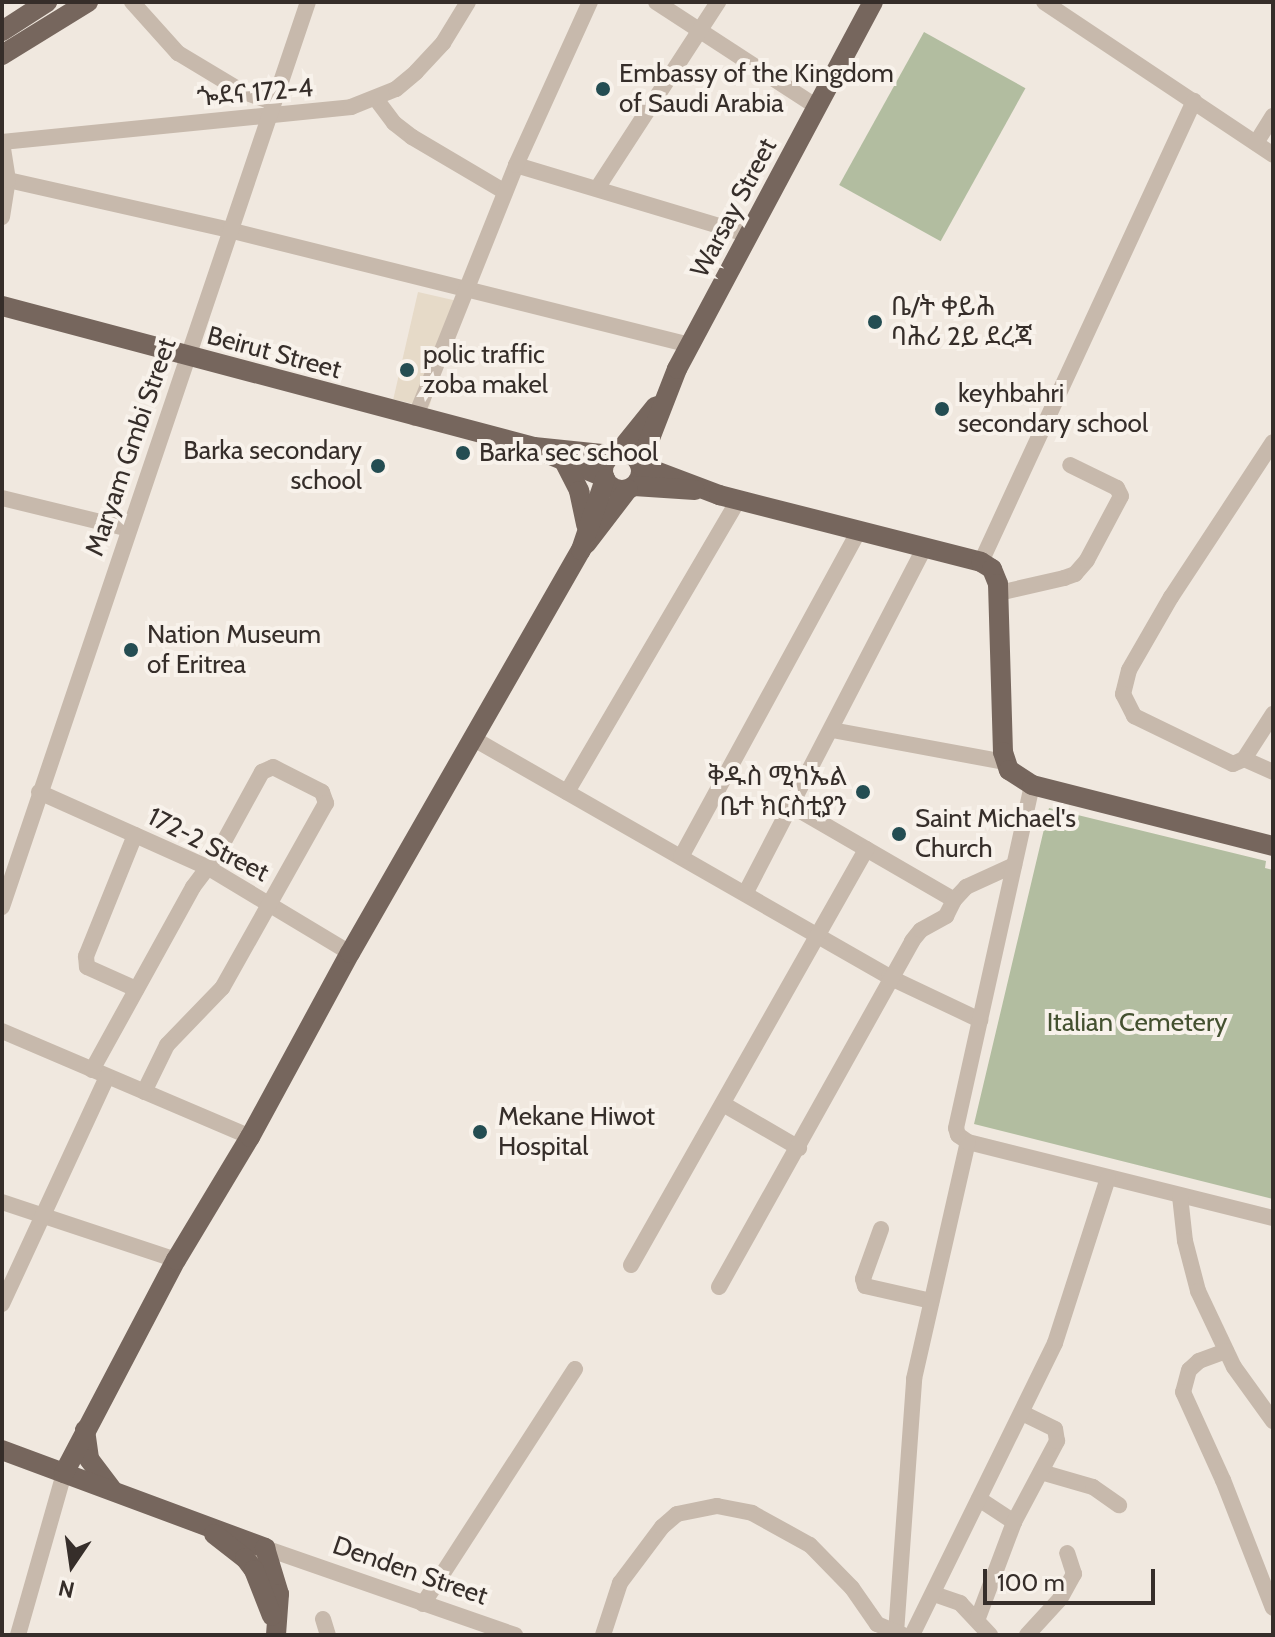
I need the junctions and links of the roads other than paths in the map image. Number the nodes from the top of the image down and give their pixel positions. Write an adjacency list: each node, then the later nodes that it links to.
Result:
1 (47, 2): 11 (main road)
2 (88, 2): 13 (main road)
3 (132, 2): 17 (street)
4 (308, 2): 17 (street, Maryam Gmbi Street)
5 (468, 2): 14 (street, ጐደና 172-4)
6 (590, 2): 22 (street)
7 (656, 2): 12 (street)
8 (718, 2): 12 (street)
9 (873, 2): 16 (main road, Warsay Street)
10 (1044, 2): 15 (street)
11 (2, 31)
12 (698, 32): 16 (street); 24 (street)
13 (2, 55)
14 (376, 99): 17 (street, ጐደና 172-4); 25 (street)
15 (1194, 101): 20 (street); 51 (street)
16 (817, 107): 28 (main road, Warsay Street)
17 (271, 108): 19 (street, ጐደና 172-4); 27 (street, Maryam Gmbi Street)
18 (1273, 116): 20 (street)
19 (2, 142): 23 (street)
20 (1256, 143): 21 (street)
21 (1273, 155)
22 (516, 165): 24 (street); 25 (street)
23 (8, 180): 26 (street); 27 (street)
24 (598, 187): 28 (street)
25 (505, 192): 29 (street)
26 (2, 217)
27 (229, 230): 29 (street); 32 (street, Maryam Gmbi Street)
28 (749, 235): 31 (main road, Warsay Street)
29 (465, 288): 31 (street); 34 (street)
30 (2, 306): 32 (main road, Beirut Street)
31 (690, 345): 33 (main road, Warsay Street)
32 (188, 356): 34 (main road, Beirut Street); 46 (street, Maryam Gmbi Street)
33 (664, 397): 37 (main road, Warsay Street); 39 (main road, Warsay Street)
34 (415, 418): 36 (main road, Beirut Street)
35 (1273, 442): 56 (street)
36 (534, 447): 37 (main road); 38 (main road)
37 (615, 454): 39 (main road); 41 (main road)
38 (564, 461): 41 (main road); 47 (main road)
39 (640, 464): 42 (main road); 43 (main road)
40 (1070, 465): 52 (street)
41 (605, 478): 42 (main road); 47 (main road)
42 (631, 487): 43 (main road); 50 (main road)
43 (703, 490): 45 (main road)
44 (2, 498): 46 (street)
45 (738, 500): 48 (main road); 61 (street)
46 (129, 529): 60 (street, Maryam Gmbi Street)
47 (586, 529): 50 (main road)
48 (859, 531): 49 (main road); 66 (street)
49 (924, 548): 51 (main road); 54 (street)
50 (581, 550): 55 (main road)
51 (981, 562): 52 (main road)
52 (999, 593): 57 (main road)
53 (1273, 714): 56 (street)
54 (832, 730): 57 (street); 62 (street)
55 (474, 739): 61 (street); 74 (main road)
56 (1244, 759): 58 (street)
57 (1004, 762): 59 (main road)
58 (1273, 772)
59 (1032, 785): 64 (main road); 67 (street)
60 (39, 792): 63 (street, 172-2 Street); 72 (street, Maryam Gmbi Street)
61 (567, 792): 66 (street)
62 (792, 806): 65 (street); 69 (street)
63 (135, 835): 68 (street, 172-2 Street); 76 (street)
64 (1273, 846)
65 (866, 849): 70 (street); 73 (street)
66 (681, 857): 69 (street)
67 (1014, 865): 70 (street); 77 (street)
68 (207, 867): 71 (street, 172-2 Street); 71 (street); 76 (street)
69 (746, 892): 73 (street)
70 (954, 900): 75 (street)
71 (271, 904): 74 (street, 172-2 Street); 80 (street)
72 (2, 907)
73 (820, 934): 75 (street); 81 (street)
74 (350, 953): 82 (main road)
75 (889, 977): 77 (street); 84 (street)
76 (136, 989): 79 (street)
77 (980, 1020): 83 (street)
78 (2, 1031): 79 (street)
79 (99, 1074): 80 (street); 88 (street)
80 (144, 1092): 82 (street)
81 (723, 1104): 84 (street); 92 (street)
82 (250, 1137): 91 (main road)
83 (968, 1142): 85 (street); 94 (street)
84 (799, 1148): 93 (street)
85 (1108, 1178): 86 (street); 98 (street)
86 (1180, 1196): 89 (street); 96 (street)
87 (2, 1202): 88 (street)
88 (42, 1215): 91 (street); 95 (street)
89 (1273, 1218)
90 (881, 1229): 94 (street)
91 (176, 1260): 100 (main road)
92 (631, 1265)
93 (719, 1287)
94 (931, 1301): 115 (street)
95 (2, 1304)
96 (1226, 1351): 99 (street); 112 (street)
97 (575, 1369): 111 (street)
98 (1022, 1413): 102 (street); 105 (street)
99 (1273, 1421)
100 (85, 1427): 103 (main road); 104 (main road)
101 (2, 1450): 103 (main road, Denden Street)
102 (1041, 1472): 106 (street); 107 (street)
103 (64, 1473): 104 (main road, Denden Street); 116 (street)
104 (115, 1492): 109 (main road, Denden Street)
105 (979, 1499): 107 (street); 110 (street)
106 (1119, 1505)
107 (1014, 1522): 113 (street)
108 (1067, 1553): 120 (street)
109 (264, 1563): 111 (street, Denden Street); 114 (main road)
110 (934, 1594): 113 (street); 115 (street)
111 (423, 1604): 117 (street, Denden Street)
112 (1273, 1608)
113 (978, 1618): 119 (street)
114 (276, 1631)
115 (896, 1632): 118 (street)
116 (18, 1635)
117 (515, 1635)
118 (603, 1635)
119 (990, 1635)
120 (1027, 1635)

